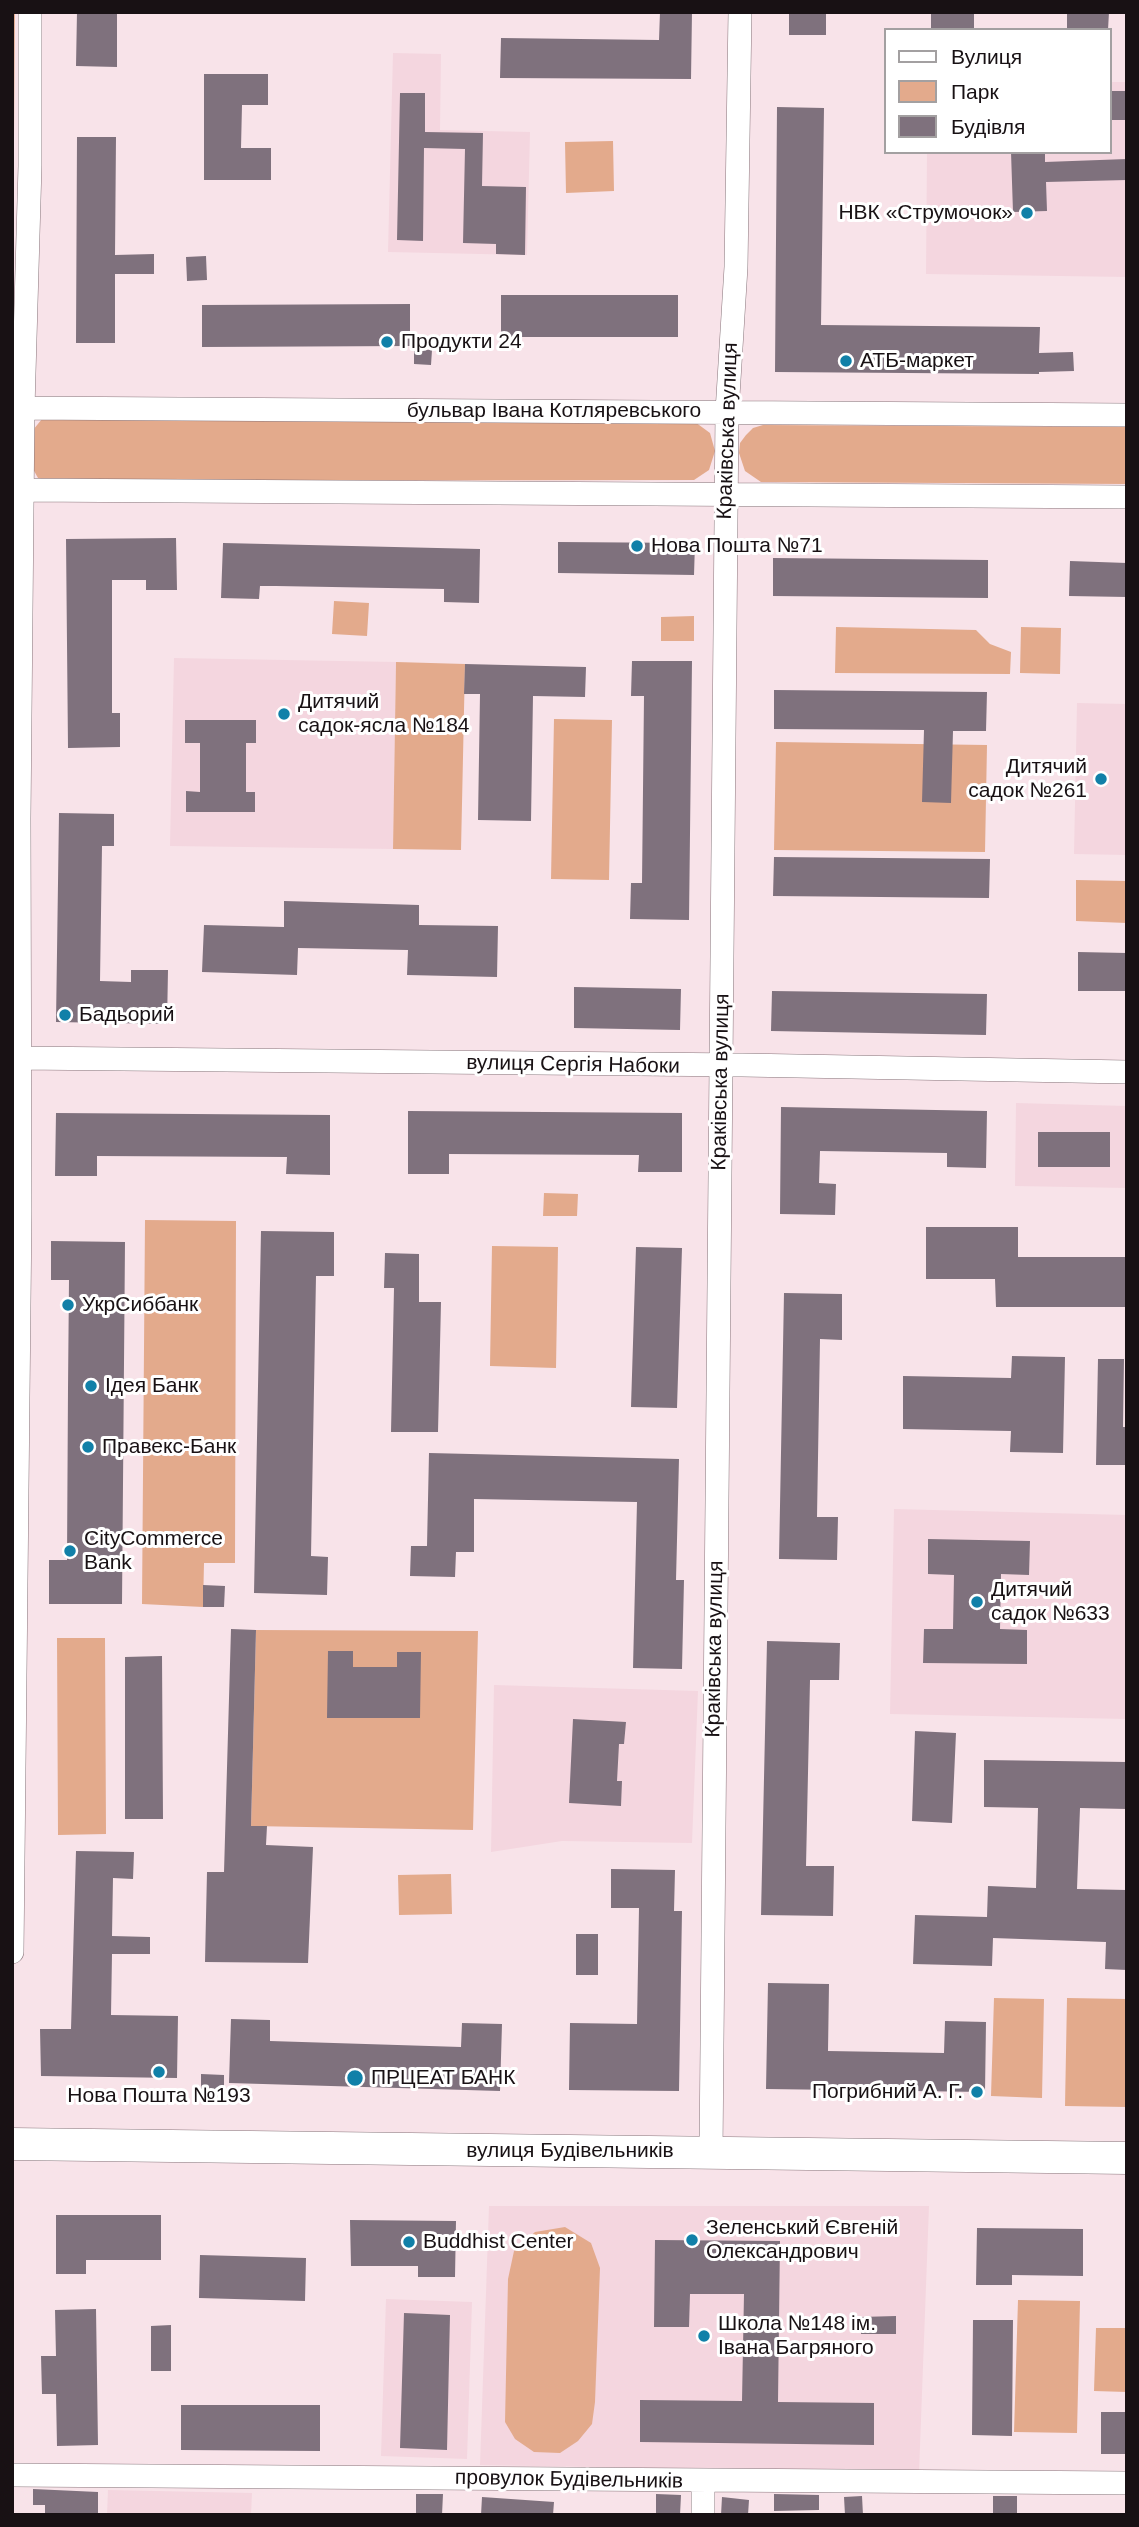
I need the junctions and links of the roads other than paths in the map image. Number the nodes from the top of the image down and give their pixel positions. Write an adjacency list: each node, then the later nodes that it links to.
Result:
1 (30, 12): 3 (street)
2 (740, 12): 4 (street, Краківська вулиця)
3 (23, 408): 4 (street, бульвар Івана Котляревського); 6 (street)
4 (727, 412): 5 (street, бульвар Івана Котляревського); 7 (street, Краківська вулиця)
5 (1127, 415)
6 (24, 490): 7 (street); 9 (street)
7 (726, 494): 8 (street); 10 (street, Краківська вулиця)
8 (1127, 497)
9 (19, 1058): 10 (street, вулиця Сергія Набоки); 12 (street)
10 (721, 1066): 11 (street, вулиця Сергія Набоки); 14 (street, Краківська вулиця)
11 (1127, 1072)
12 (12, 1952)
13 (12, 2144): 14 (main road, вулиця Будівельників)
14 (711, 2151): 15 (main road, вулиця Будівельників)
15 (1127, 2158)
16 (12, 2475): 17 (street, провулок Будівельників)
17 (703, 2482): 18 (street, провулок Будівельників); 19 (street)
18 (1127, 2483)
19 (703, 2515)

